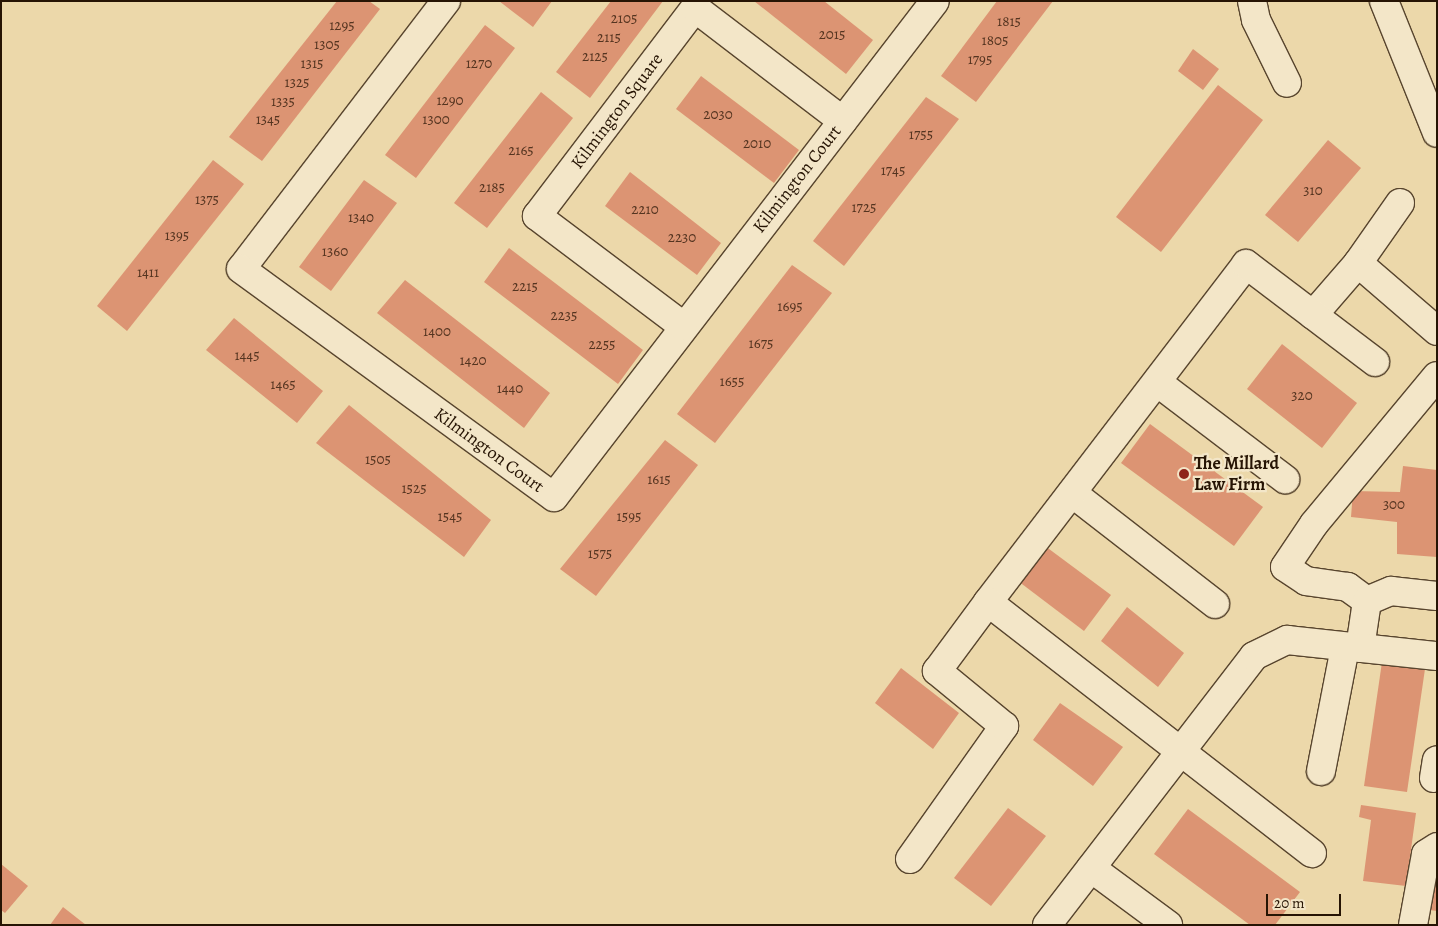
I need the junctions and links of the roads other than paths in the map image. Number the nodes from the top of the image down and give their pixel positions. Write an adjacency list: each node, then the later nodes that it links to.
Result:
1 (446, 1): 12 (street, Kilmington Court)
2 (935, 1): 7 (street, Kilmington Court)
3 (1252, 1): 6 (street)
4 (1384, 1): 5 (street)
5 (1398, 14): 8 (street)
6 (1287, 83)
7 (843, 121): 12 (street, Kilmington Court); 12 (street, Kilmington Square)
8 (1437, 133)
9 (1400, 203): 10 (street)
10 (1358, 263): 11 (street); 13 (street)
11 (1313, 315): 14 (street); 16 (street)
12 (683, 326)
13 (1437, 331)
14 (1375, 362)
15 (1437, 376): 20 (street)
16 (1157, 382): 17 (street); 18 (street)
17 (1285, 479)
18 (1072, 493): 21 (street); 22 (street)
19 (1437, 596): 20 (street)
20 (1367, 601): 23 (street)
21 (988, 602): 25 (street); 29 (street)
22 (1215, 604)
23 (1352, 647): 24 (street); 25 (street); 26 (street)
24 (1437, 656)
25 (1180, 752): 28 (street); 30 (street)
26 (1321, 772)
27 (1437, 847): 33 (street)
28 (1312, 853)
29 (910, 859)
30 (1091, 868): 31 (street); 32 (street)
31 (1047, 925)
32 (1168, 925)
33 (1413, 925)

